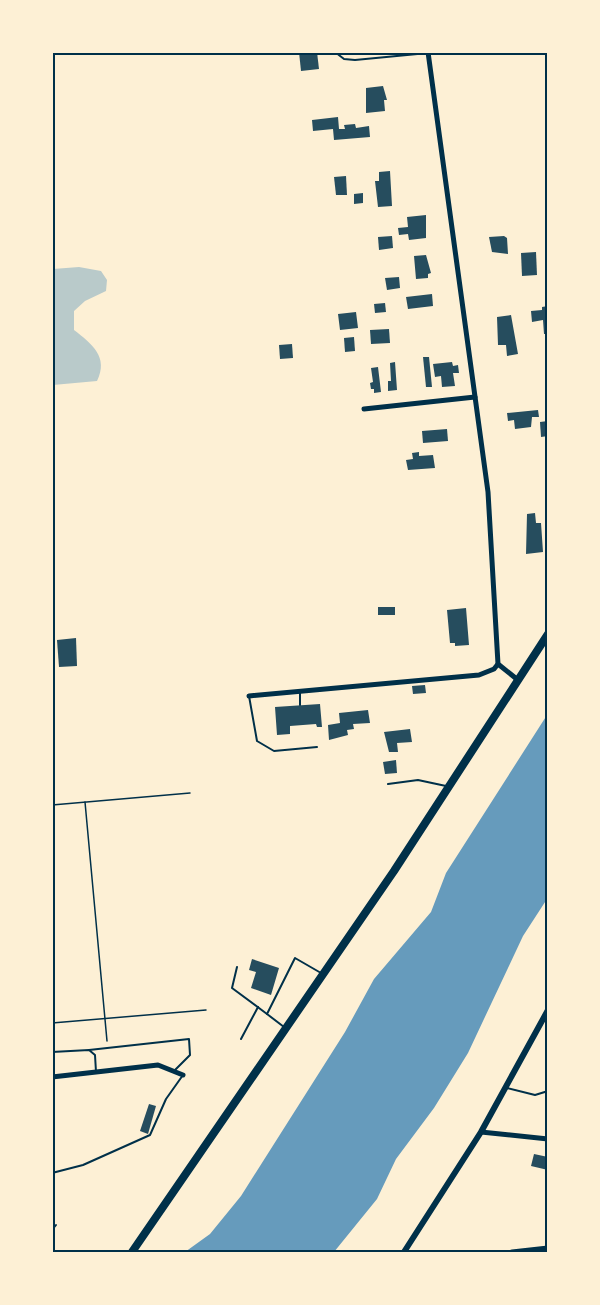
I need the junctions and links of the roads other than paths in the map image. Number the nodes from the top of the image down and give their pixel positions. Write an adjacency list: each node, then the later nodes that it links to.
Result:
1 (335, 52): 2 (lane)
2 (428, 52): 3 (street)
3 (475, 397): 4 (street); 6 (street)
4 (364, 409)
5 (548, 634): 7 (main road)
6 (498, 664): 7 (street); 8 (street)
7 (518, 680): 13 (main road)
8 (300, 692): 9 (street); 10 (lane)
9 (249, 696): 11 (lane)
10 (300, 705)
11 (317, 747)
12 (388, 784): 13 (lane)
13 (449, 786): 15 (main road)
14 (237, 967): 16 (lane)
15 (323, 975): 18 (lane); 20 (main road)
16 (258, 1007): 18 (lane); 21 (lane)
17 (548, 1010): 19 (street)
18 (267, 1014): 20 (lane)
19 (545, 1018): 28 (street)
20 (286, 1029): 36 (main road)
21 (241, 1039)
22 (89, 1050): 23 (lane); 24 (lane); 25 (lane)
23 (52, 1053)
24 (174, 1070): 25 (street); 26 (street)
25 (96, 1072): 27 (street)
26 (183, 1075): 32 (lane)
27 (52, 1077)
28 (505, 1087): 29 (lane); 30 (street)
29 (548, 1091)
30 (481, 1132): 31 (street); 37 (street)
31 (548, 1138)
32 (52, 1173)
33 (56, 1225): 34 (lane)
34 (52, 1230)
35 (548, 1248): 38 (street)
36 (132, 1252)
37 (404, 1252)
38 (512, 1252)

